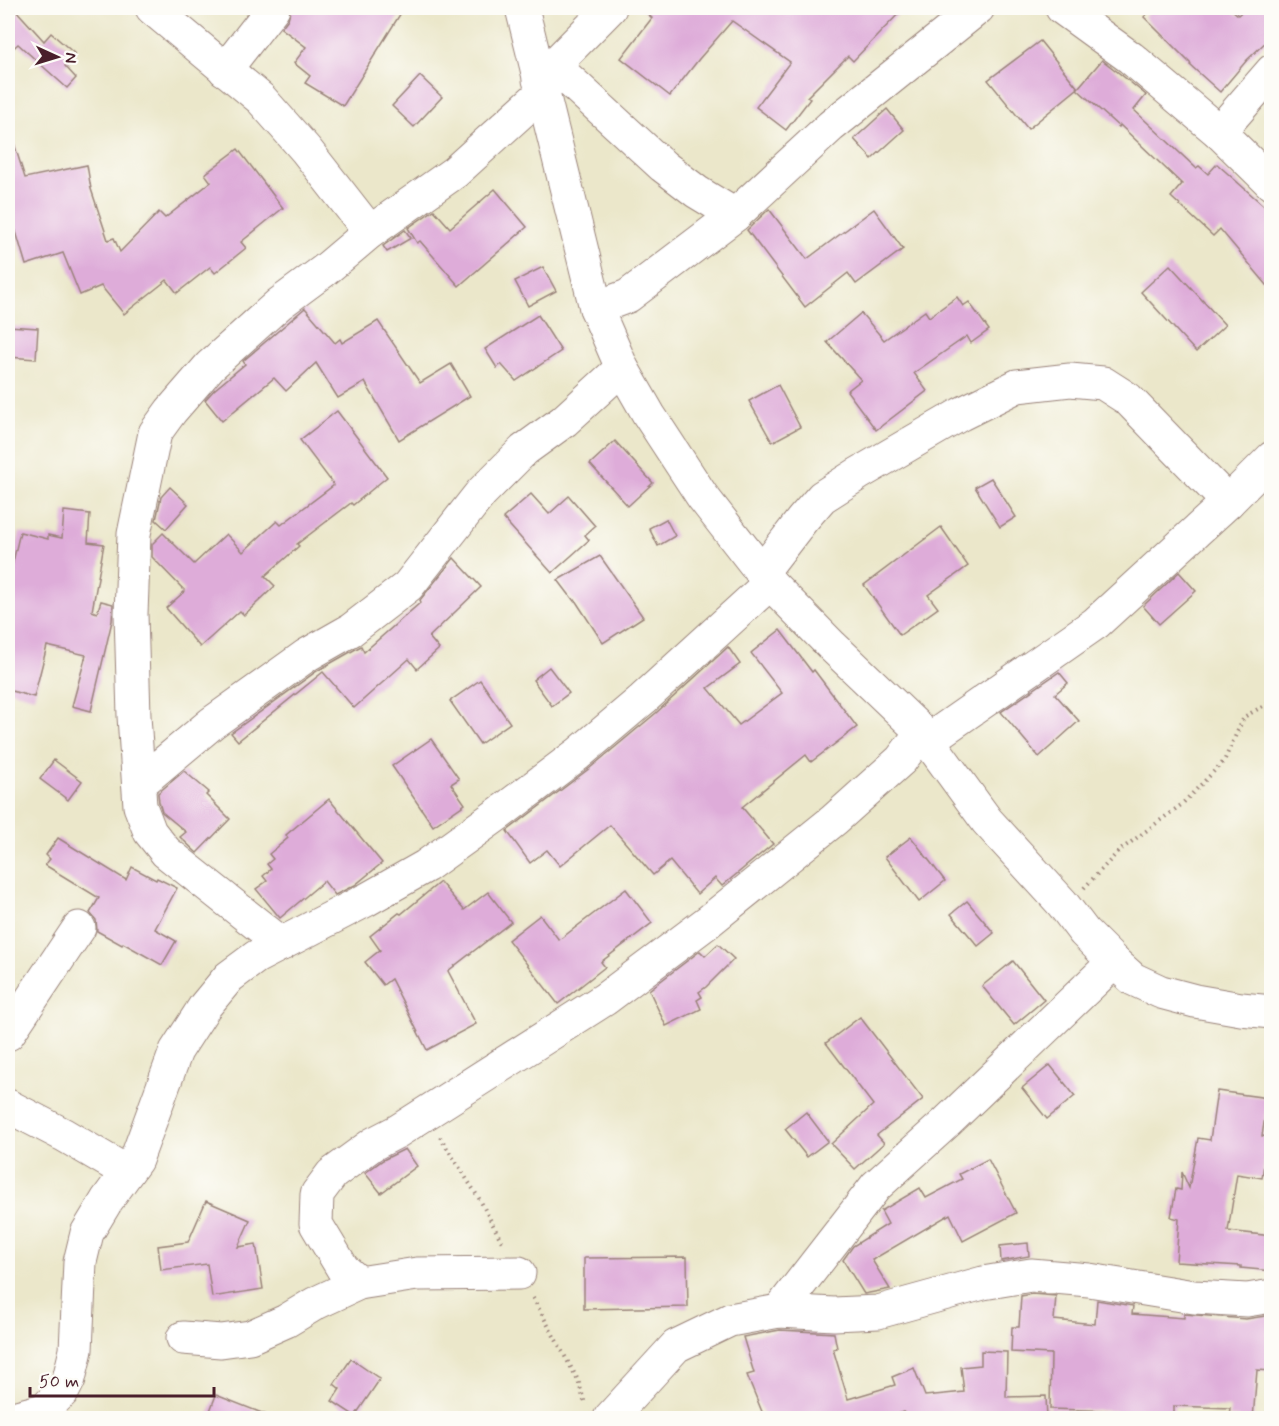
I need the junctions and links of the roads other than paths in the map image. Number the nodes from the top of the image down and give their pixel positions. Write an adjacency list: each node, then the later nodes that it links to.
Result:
1 (152, 8): 7 (street)
2 (273, 8): 7 (street)
3 (522, 8): 9 (street)
4 (610, 8): 9 (street)
5 (978, 8): 12 (street)
6 (1062, 8): 10 (street)
7 (225, 70): 13 (street)
8 (1272, 71): 10 (street)
9 (545, 79): 12 (street); 13 (street); 14 (street)
10 (1219, 132): 11 (street)
11 (1272, 184)
12 (735, 215): 14 (street)
13 (370, 232): 20 (street)
14 (596, 308): 15 (street)
15 (622, 368): 18 (street); 20 (street)
16 (1272, 458): 17 (street)
17 (1228, 502): 18 (street); 19 (street)
18 (766, 578): 19 (street); 22 (street)
19 (924, 736): 23 (street); 29 (street)
20 (139, 784): 22 (street)
21 (79, 928): 25 (street)
22 (282, 944): 27 (street)
23 (1114, 962): 24 (street); 31 (street)
24 (1272, 1012)
25 (8, 1034)
26 (8, 1106): 27 (street)
27 (127, 1172): 33 (street)
28 (519, 1273): 29 (street)
29 (359, 1283): 32 (street)
30 (1272, 1296): 31 (street)
31 (779, 1311): 34 (street)
32 (183, 1338)
33 (14, 1419)
34 (610, 1419)

